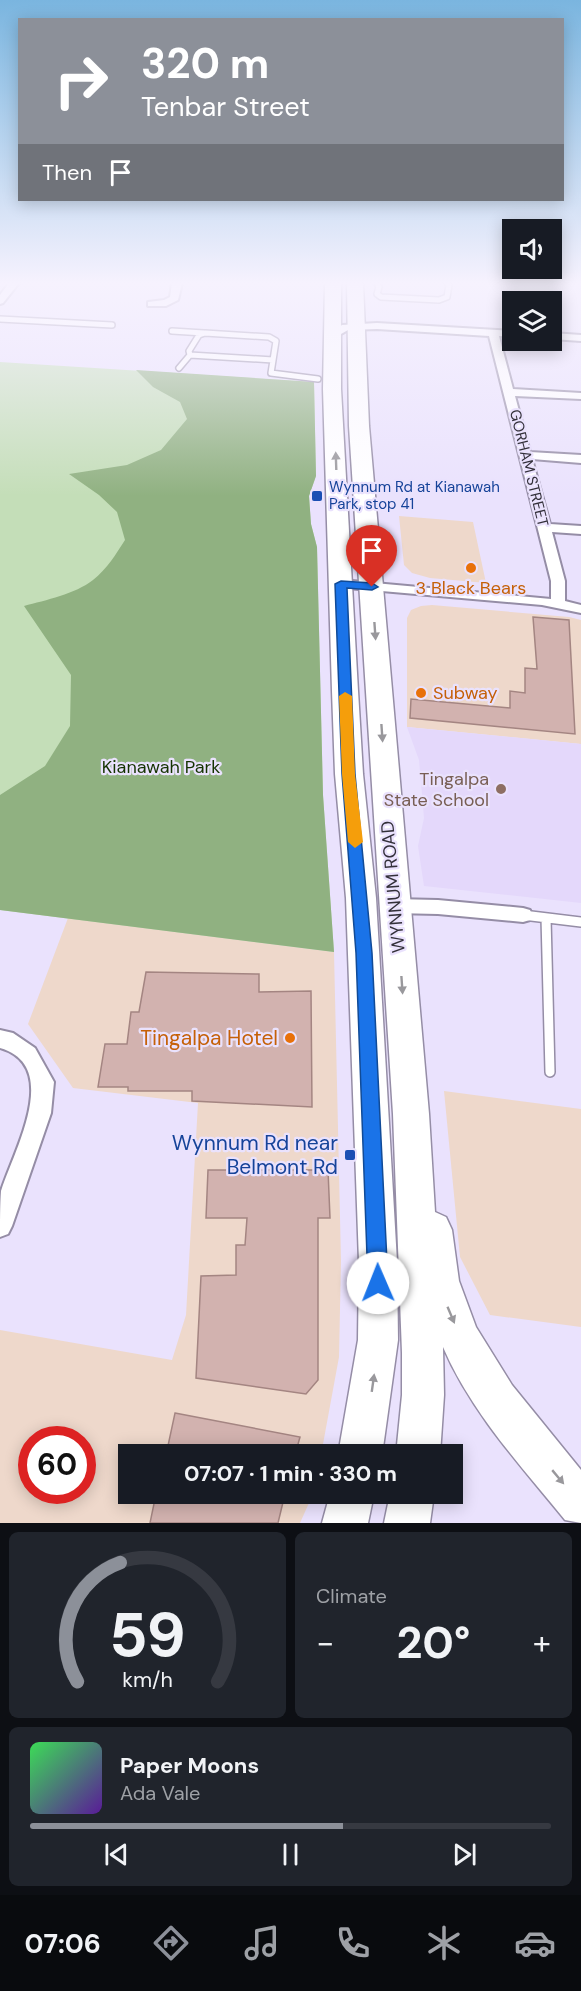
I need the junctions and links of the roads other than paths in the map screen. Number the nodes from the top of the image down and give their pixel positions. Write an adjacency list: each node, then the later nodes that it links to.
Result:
1 (274, 354): 6 (lane)
2 (333, 354): 12 (main road, WYNNUM ROAD)
3 (356, 354): 11 (main road, WYNNUM ROAD)
4 (499, 354): 9 (street, GORHAM STREET)
5 (190, 355): 6 (lane); 7 (lane)
6 (273, 360): 8 (lane)
7 (179, 368)
8 (318, 379)
9 (509, 392): 10 (street); 13 (street, GORHAM STREET)
10 (581, 396)
11 (359, 426): 12 (main road); 18 (main road, WYNNUM ROAD)
12 (335, 435): 17 (main road, WYNNUM ROAD, one-way to 12)
13 (526, 455): 14 (street); 15 (street, GORHAM STREET)
14 (581, 459)
15 (544, 528): 16 (street); 19 (street, GORHAM STREET)
16 (581, 530)
17 (341, 584): 18 (street); 29 (main road, WYNNUM ROAD, one-way to 17)
18 (372, 587): 19 (street); 21 (main road, WYNNUM ROAD, one-way to 21)
19 (558, 603): 20 (street)
20 (581, 609)
21 (394, 906): 22 (street); 27 (main road, WYNNUM ROAD, one-way to 27)
22 (523, 915): 23 (lane)
23 (546, 918): 24 (lane); 26 (lane)
24 (581, 922)
25 (0, 1039): 28 (street)
26 (550, 1072)
27 (411, 1114): 30 (main road, WYNNUM ROAD); 33 (main road, one-way to 33)
28 (0, 1226)
29 (362, 1444)
30 (419, 1444)
31 (350, 1504): 34 (main road)
32 (410, 1504): 35 (main road)
33 (581, 1504)
34 (345, 1523)
35 (407, 1523)

